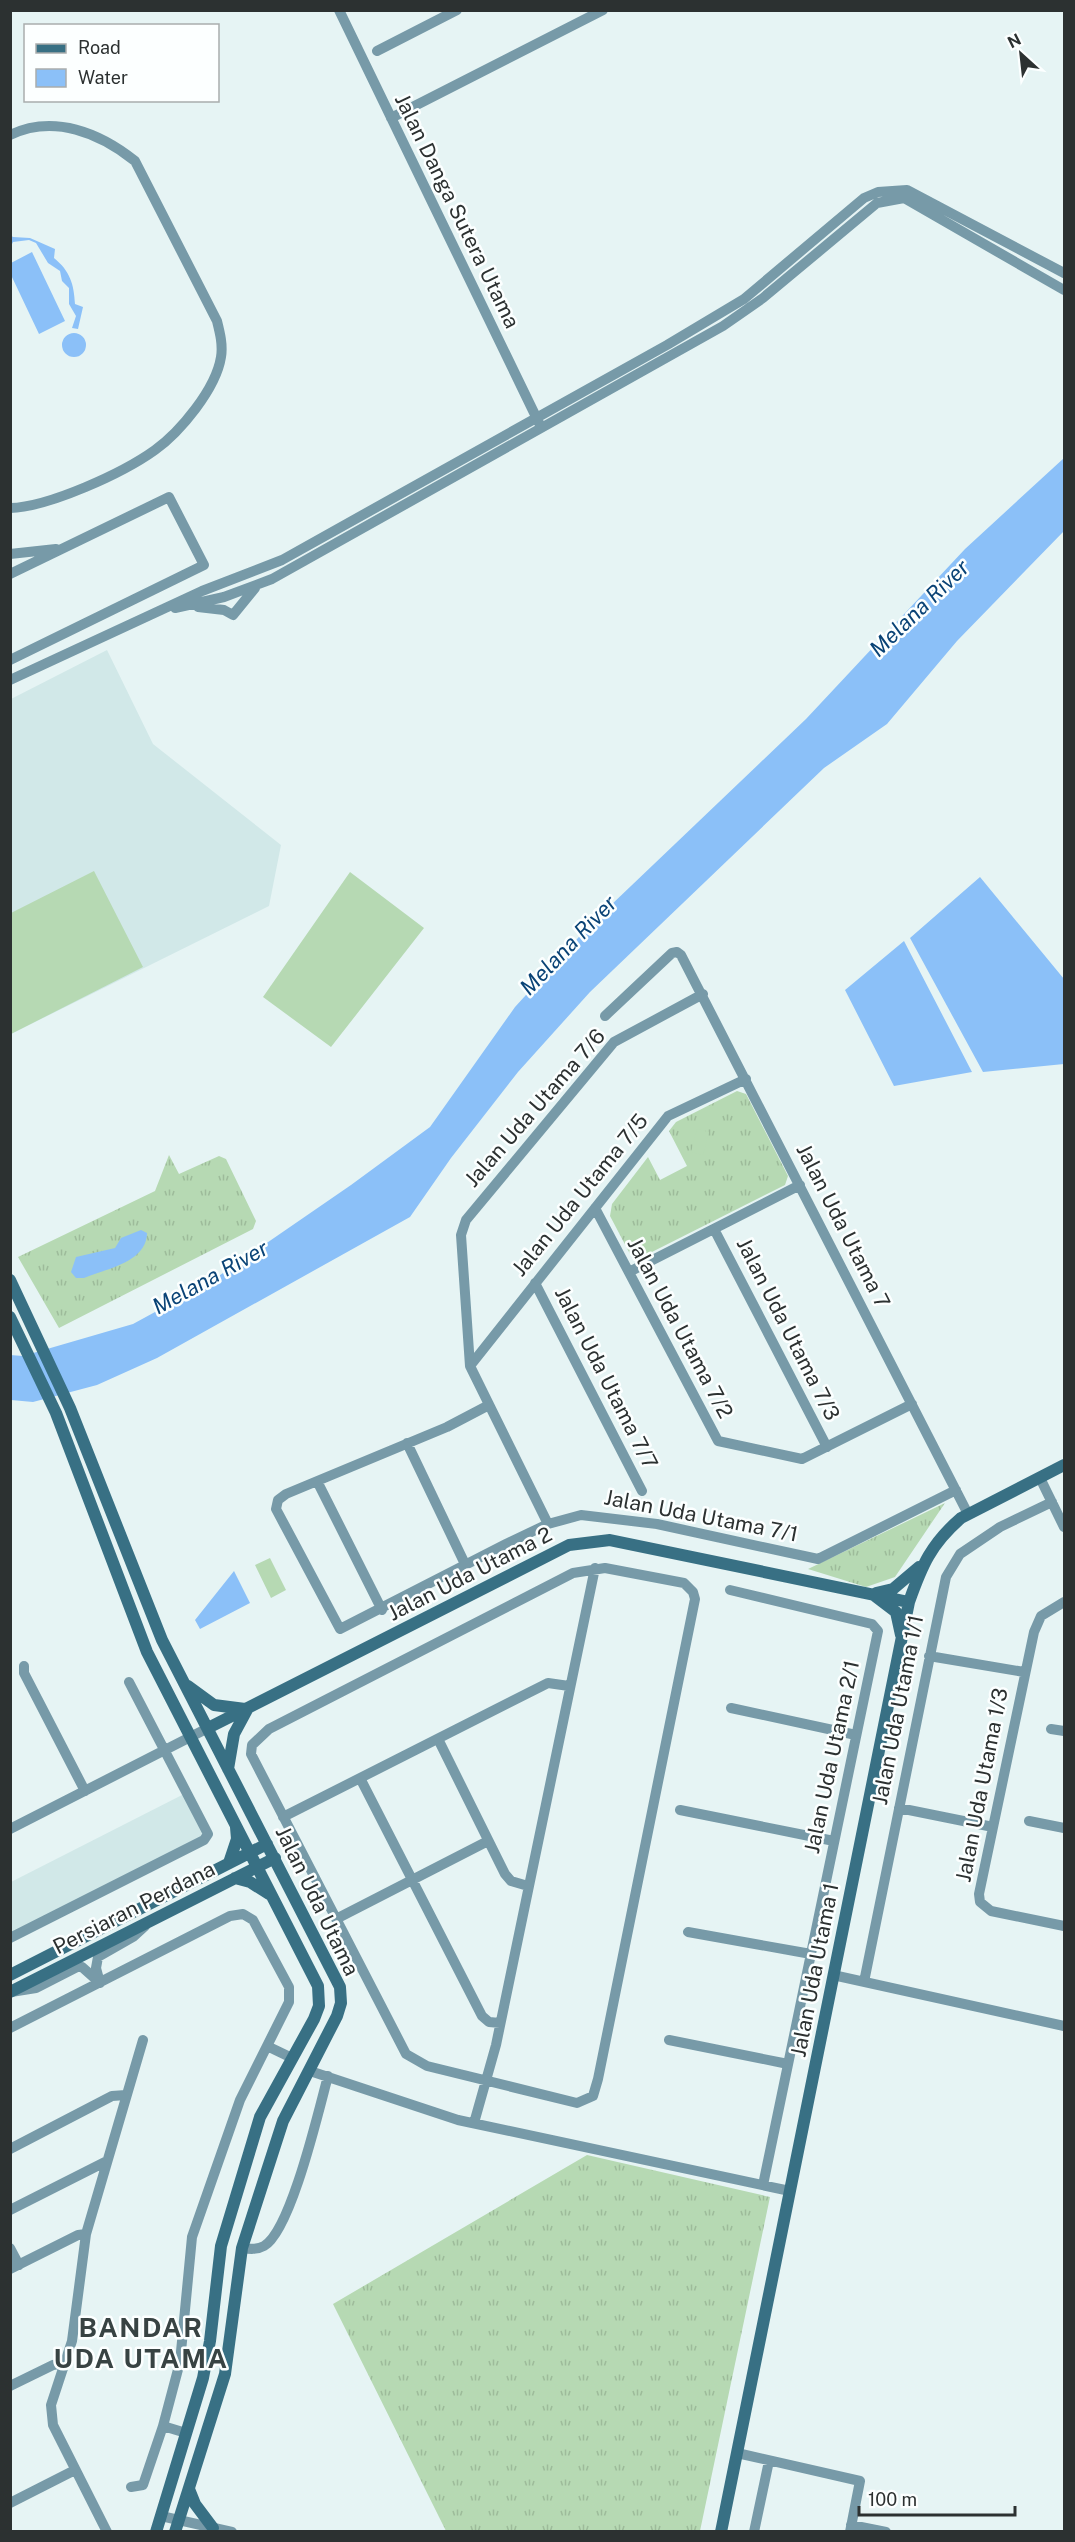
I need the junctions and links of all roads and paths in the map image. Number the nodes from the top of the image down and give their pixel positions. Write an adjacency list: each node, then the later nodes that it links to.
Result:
1 (339, 10): 5 (street, Jalan Danga Sutera Utama)
2 (457, 10): 4 (street)
3 (603, 10): 5 (street)
4 (377, 51)
5 (391, 118): 9 (street, Jalan Danga Sutera Utama)
6 (10, 135): 12 (street)
7 (1065, 273): 9 (street)
8 (1065, 290): 9 (street)
9 (539, 423): 10 (street); 11 (street)
10 (430, 476): 11 (street); 16 (street)
11 (436, 486): 17 (street)
12 (10, 508)
13 (65, 548): 14 (street); 15 (street); 21 (street)
14 (10, 554)
15 (10, 574)
16 (218, 585): 18 (street); 20 (street)
17 (258, 585): 18 (street); 19 (street)
18 (224, 597): 19 (street)
19 (189, 606): 20 (street)
20 (166, 609): 22 (street)
21 (10, 660)
22 (10, 680)
23 (703, 994): 24 (street, Jalan Uda Utama 7); 25 (street, Jalan Uda Utama 7); 33 (street, Jalan Uda Utama 7/6)
24 (605, 1016)
25 (746, 1079): 26 (street, Jalan Uda Utama 7); 27 (street, Jalan Uda Utama 7/5)
26 (800, 1185): 28 (street); 34 (street, Jalan Uda Utama 7)
27 (595, 1208): 29 (street, Jalan Uda Utama 7/2); 31 (street, Jalan Uda Utama 7/5)
28 (714, 1229): 29 (street); 37 (street, Jalan Uda Utama 7/3)
29 (629, 1272): 37 (street, Jalan Uda Utama 7/2)
30 (10, 1280): 59 (street, Jalan Uda Utama)
31 (535, 1283): 33 (street, Jalan Uda Utama 7/5); 42 (street, Jalan Uda Utama 7/7)
32 (10, 1317): 68 (street, Jalan Uda Utama)
33 (470, 1366): 35 (street)
34 (912, 1404): 37 (street, Jalan Uda Utama 7/2); 41 (street, Jalan Uda Utama 7)
35 (489, 1405): 36 (street); 45 (street)
36 (407, 1443): 40 (street); 47 (street)
37 (827, 1447)
38 (1065, 1465): 39 (street, Jalan Uda Utama 1)
39 (1040, 1478): 43 (street); 44 (street, Jalan Uda Utama 1)
40 (318, 1483): 54 (street); 54 (street, Jalan Uda Utama 7/1)
41 (956, 1490): 44 (street, Jalan Uda Utama 7); 45 (street, Jalan Uda Utama 7/1)
42 (642, 1491)
43 (1052, 1502): 46 (street); 56 (street, Jalan Uda Utama 1/1)
44 (968, 1514): 48 (street, Jalan Uda Utama 1)
45 (548, 1524): 47 (street, Jalan Uda Utama 7/1)
46 (1065, 1527)
47 (465, 1564): 54 (street, Jalan Uda Utama 7/1)
48 (922, 1564): 51 (street); 52 (street, Jalan Uda Utama 1)
49 (595, 1568): 61 (street); 76 (street); 114 (street)
50 (730, 1590): 67 (street, Jalan Uda Utama 2/1)
51 (872, 1594): 52 (street, Jalan Uda Utama 2); 55 (street); 62 (street, Jalan Uda Utama 2)
52 (909, 1602): 55 (street, Jalan Uda Utama 1)
53 (1065, 1602): 58 (street, Jalan Uda Utama 1/3)
54 (382, 1610)
55 (902, 1639): 100 (street, Jalan Uda Utama 1)
56 (929, 1656): 58 (street); 74 (street, Jalan Uda Utama 1/1)
57 (24, 1666): 73 (street)
58 (1024, 1672): 79 (street, Jalan Uda Utama 1/3)
59 (183, 1681): 62 (street); 64 (street, Jalan Uda Utama)
60 (129, 1683): 70 (street)
61 (569, 1686): 69 (street); 91 (street)
62 (248, 1708): 64 (street, Jalan Uda Utama 2); 71 (street)
63 (731, 1708): 67 (street)
64 (207, 1728): 68 (street); 71 (street, Jalan Uda Utama)
65 (1051, 1729): 66 (street)
66 (1065, 1731)
67 (856, 1736): 83 (street, Jalan Uda Utama 2/1)
68 (191, 1737): 70 (street); 78 (street, Jalan Uda Utama)
69 (438, 1739): 72 (street); 82 (street)
70 (165, 1750): 73 (street); 97 (street)
71 (228, 1768): 84 (street, Jalan Uda Utama)
72 (360, 1778): 76 (street); 90 (street)
73 (85, 1791): 81 (street)
74 (898, 1808): 79 (street); 101 (street, Jalan Uda Utama 1/1)
75 (680, 1810): 83 (street)
76 (283, 1817): 93 (street)
77 (1029, 1821): 80 (street)
78 (236, 1824): 85 (street, Jalan Uda Utama); 87 (street)
79 (993, 1827): 95 (street, Jalan Uda Utama 1/3)
80 (1065, 1828)
81 (10, 1829)
82 (488, 1841): 90 (street); 91 (street)
83 (834, 1841): 98 (street, Jalan Uda Utama 2/1)
84 (267, 1844): 85 (street, Persiaran Perdana); 86 (street, Jalan Uda Utama)
85 (250, 1852): 87 (street, Persiaran Perdana); 88 (street, Jalan Uda Utama)
86 (275, 1858): 88 (street, Persiaran Perdana); 112 (street, Jalan Uda Utama)
87 (229, 1863): 99 (street, Persiaran Perdana)
88 (257, 1867): 89 (street, Persiaran Perdana); 92 (street, Jalan Uda Utama)
89 (235, 1878): 92 (street); 94 (street, Persiaran Perdana)
90 (412, 1880): 93 (street); 104 (street)
91 (528, 1886): 104 (street)
92 (273, 1897): 110 (street, Jalan Uda Utama)
93 (336, 1919): 114 (street)
94 (153, 1920): 102 (street); 103 (street, Persiaran Perdana)
95 (1065, 1926)
96 (688, 1932): 98 (street)
97 (10, 1938)
98 (811, 1954): 111 (street, Jalan Uda Utama 2/1)
99 (10, 1975)
100 (834, 1975): 101 (street); 120 (street, Jalan Uda Utama 1)
101 (864, 1982): 105 (street)
102 (100, 1983): 103 (street); 106 (street); 109 (street)
103 (10, 1992)
104 (500, 2024): 114 (street)
105 (1065, 2026)
106 (10, 2028)
107 (143, 2040): 115 (street)
108 (669, 2040): 111 (street)
109 (267, 2046): 110 (street); 128 (street)
110 (292, 2058): 129 (street, Jalan Uda Utama)
111 (788, 2064): 119 (street, Jalan Uda Utama 2/1)
112 (310, 2071): 113 (street); 124 (street, Jalan Uda Utama)
113 (328, 2076): 116 (street); 124 (street)
114 (486, 2081): 116 (street)
115 (126, 2095): 117 (street); 118 (street)
116 (474, 2123): 119 (street)
117 (10, 2149)
118 (105, 2162): 121 (street); 122 (street)
119 (763, 2185): 120 (street)
120 (790, 2191): 130 (street, Jalan Uda Utama 1)
121 (10, 2210)
122 (86, 2234): 125 (street); 126 (street)
123 (10, 2248): 125 (street)
124 (242, 2248): 134 (street, Jalan Uda Utama)
125 (15, 2267)
126 (64, 2363): 127 (street); 132 (street)
127 (10, 2386)
128 (163, 2426): 129 (street); 133 (street)
129 (186, 2433): 136 (street, Jalan Uda Utama)
130 (737, 2452): 131 (street); 143 (street, Jalan Uda Utama 1)
131 (769, 2461): 139 (street); 144 (street)
132 (75, 2470): 135 (street); 140 (street)
133 (131, 2487)
134 (189, 2489): 137 (street, Jalan Uda Utama); 138 (street)
135 (10, 2503)
136 (161, 2516): 137 (street); 141 (street, Jalan Uda Utama)
137 (177, 2526): 138 (street)
138 (213, 2528): 142 (street)
139 (851, 2528): 145 (street)
140 (107, 2532)
141 (156, 2532)
142 (232, 2532)
143 (721, 2532)
144 (754, 2532)
145 (886, 2532)

